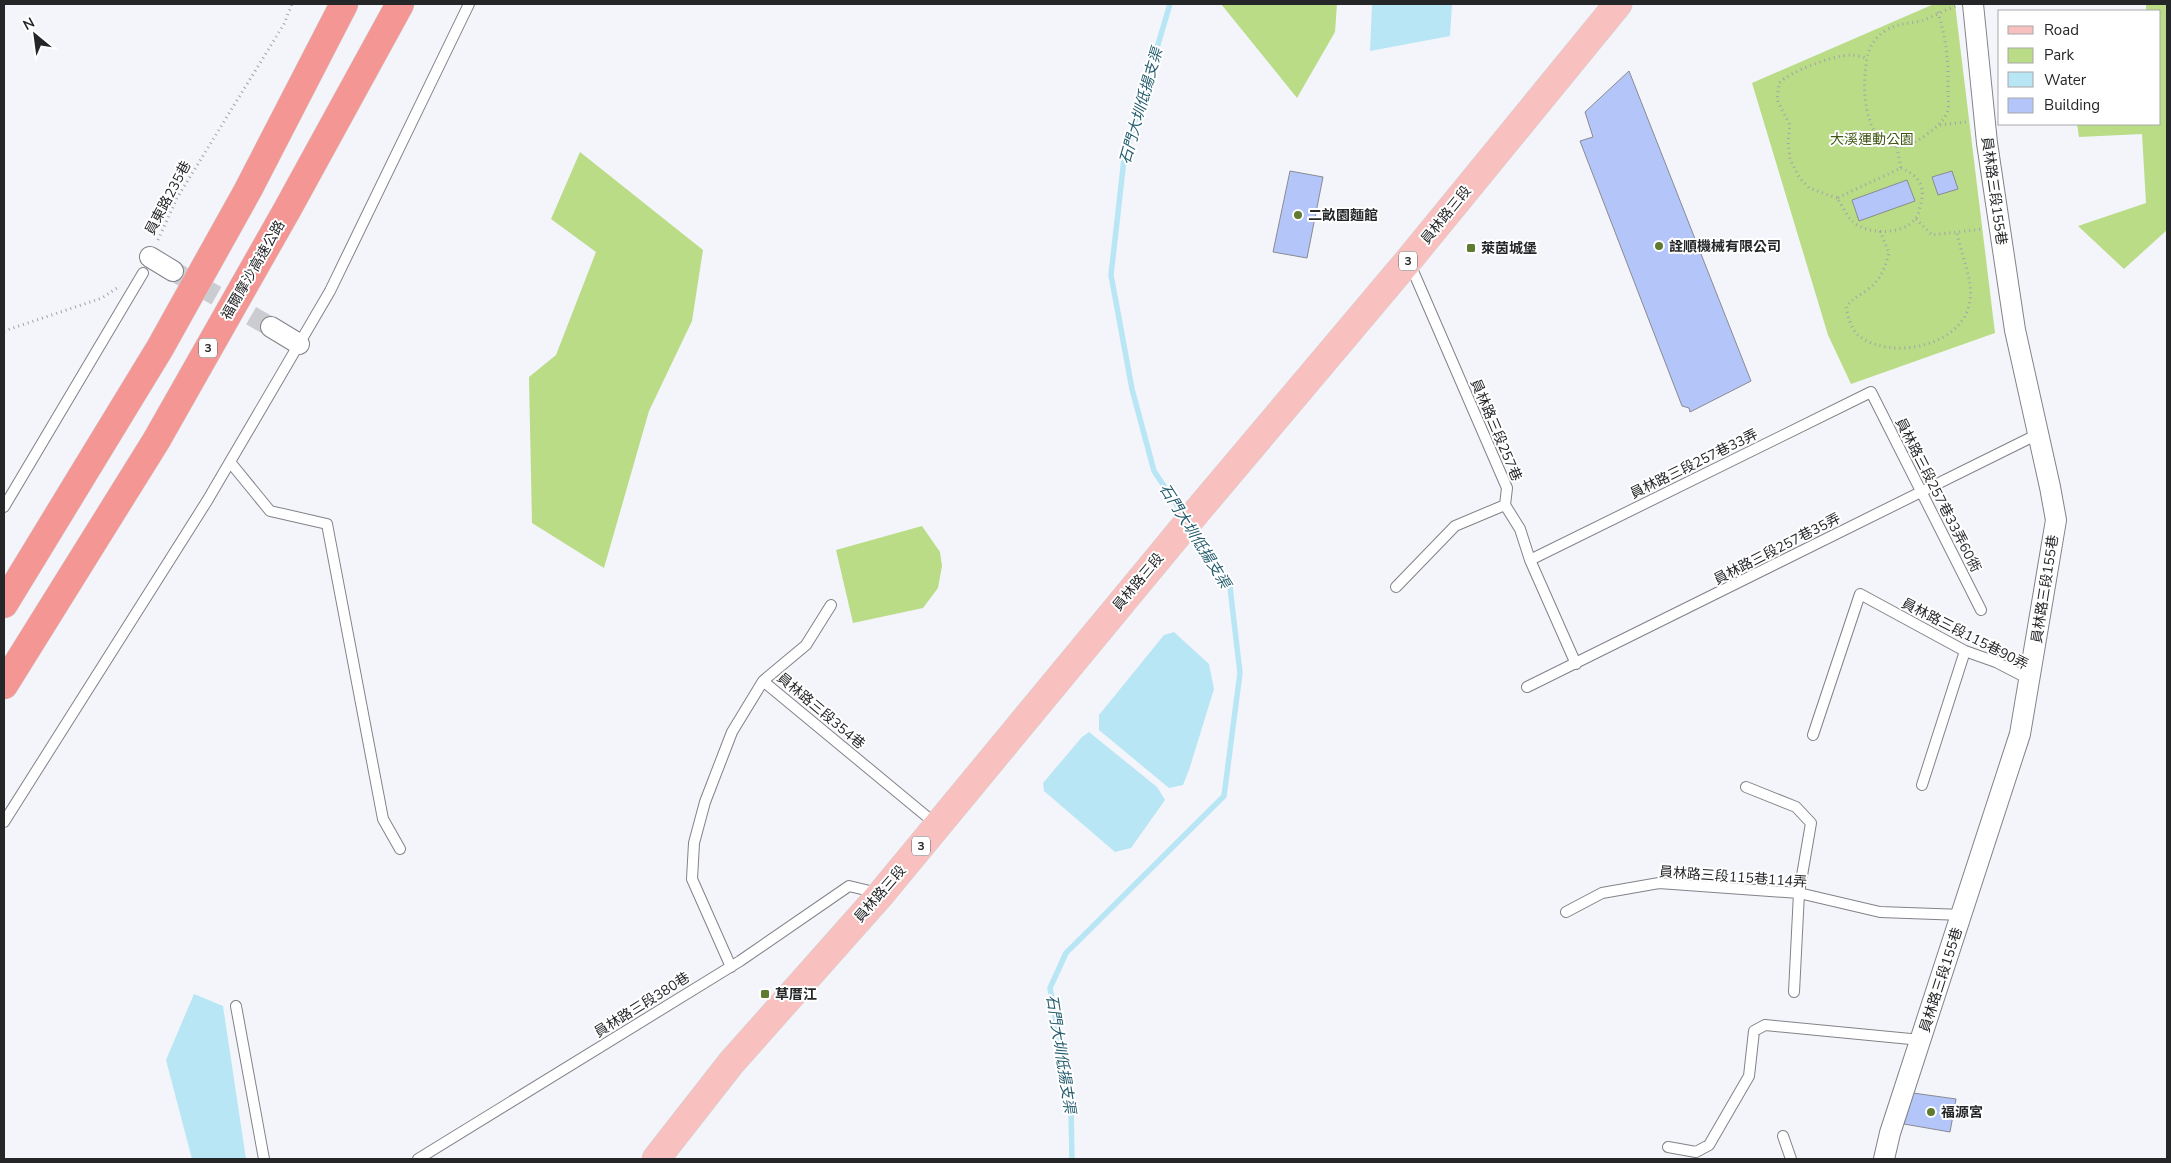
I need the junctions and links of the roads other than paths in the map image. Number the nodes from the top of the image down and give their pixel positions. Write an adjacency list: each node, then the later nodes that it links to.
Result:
1 (344, 4): 19 (highway)
2 (400, 4): 26 (highway, 福爾摩沙高速公路 / 3)
3 (470, 4): 10 (lane)
4 (1618, 4): 6 (main road, 員林路三段 / 3)
5 (1973, 4): 12 (street, 員林路三段155巷)
6 (1408, 261): 15 (lane, 員林路三段257巷); 32 (main road, 員林路三段 / 3)
7 (147, 265): 8 (street); 16 (lane)
8 (173, 271)
9 (271, 328): 10 (street)
10 (299, 344): 13 (lane)
11 (1871, 392): 14 (lane, 員林路三段257巷33弄60衖); 17 (lane, 員林路三段257巷33弄)
12 (2038, 434): 14 (lane, 員林路三段257巷35弄); 25 (street, 員林路三段155巷)
13 (230, 462): 31 (lane); 33 (lane)
14 (1922, 492): 21 (lane, 員林路三段257巷33弄60衖); 23 (lane, 員林路三段257巷35弄)
15 (1505, 505): 17 (lane, 員林路三段257巷); 18 (lane)
16 (4, 507)
17 (1530, 560): 23 (lane, 員林路三段257巷)
18 (1396, 587)
19 (4, 604)
20 (831, 605): 24 (lane)
21 (1981, 610)
22 (1965, 651): 25 (lane, 員林路三段115巷90弄); 28 (lane, 員林路三段115巷90弄); 29 (lane)
23 (1576, 664): 27 (lane, 員林路三段257巷35弄)
24 (763, 681): 32 (lane, 員林路三段354巷); 38 (lane, 員林路三段354巷)
25 (2029, 685): 37 (street, 員林路三段155巷)
26 (4, 686)
27 (1528, 687)
28 (1813, 735)
29 (1922, 785)
30 (1746, 787): 34 (lane)
31 (4, 822)
32 (938, 825): 35 (main road, 員林路三段 / 3)
33 (400, 849)
34 (1799, 893): 36 (lane, 員林路三段115巷114弄); 37 (lane, 員林路三段115巷114弄); 39 (lane)
35 (881, 894): 38 (lane, 員林路三段380巷); 46 (main road, 員林路三段 / 3)
36 (1566, 912)
37 (1962, 915): 41 (street, 員林路三段155巷)
38 (731, 967): 45 (lane, 員林路三段380巷)
39 (1794, 992)
40 (236, 1006): 44 (lane)
41 (1921, 1040): 43 (lane); 48 (street, 員林路三段155巷)
42 (1783, 1136): 47 (lane)
43 (1668, 1147)
44 (264, 1159)
45 (418, 1159)
46 (656, 1159)
47 (1791, 1159)
48 (1884, 1159)

